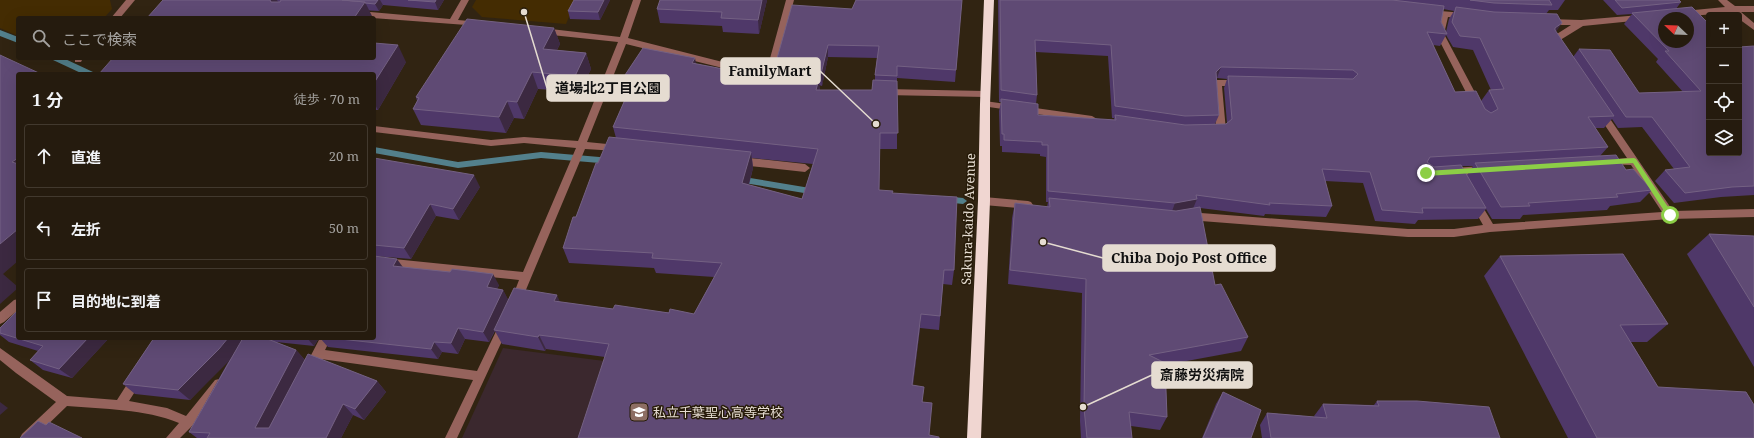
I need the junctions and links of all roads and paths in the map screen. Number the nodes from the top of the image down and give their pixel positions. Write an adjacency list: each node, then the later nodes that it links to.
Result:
1 (131, 0): 13 (street)
2 (465, 0): 16 (street)
3 (637, 0): 22 (street)
4 (790, 0): 24 (street)
5 (990, 0): 28 (highway, Sakura-kaido Avenue)
6 (1722, 0): 8 (street)
7 (1754, 9): 8 (street)
8 (1734, 10): 12 (street); 20 (street)
9 (1424, 12): 11 (street)
10 (349, 13): 16 (street)
11 (1444, 14): 14 (street); 30 (street)
12 (1694, 14)
13 (117, 16)
14 (1473, 17)
15 (1647, 18): 18 (street)
16 (452, 22): 19 (street)
17 (1538, 22): 18 (street)
18 (1581, 23): 23 (street)
19 (483, 25)
20 (1754, 27)
21 (530, 30): 22 (street)
22 (624, 40): 24 (street); 34 (street)
23 (1561, 54)
24 (769, 76): 25 (street)
25 (790, 82)
26 (1247, 84): 33 (street)
27 (877, 92): 28 (street)
28 (985, 99): 31 (street); 43 (highway, Sakura-kaido Avenue)
29 (1596, 104): 37 (street)
30 (1480, 113)
31 (1104, 121)
32 (376, 129): 34 (street)
33 (1205, 131)
34 (581, 149): 35 (street); 50 (street)
35 (629, 149)
36 (729, 160): 39 (street)
37 (1634, 161): 38 (street); 46 (street)
38 (1596, 163)
39 (806, 168)
40 (1496, 169): 41 (street)
41 (1457, 171): 42 (street); 48 (street)
42 (1442, 172)
43 (984, 201): 44 (street); 66 (highway, Sakura-kaido Avenue)
44 (1038, 207)
45 (1754, 213): 46 (street)
46 (1670, 215): 48 (street)
47 (1177, 219): 48 (street)
48 (1490, 228)
49 (376, 261): 50 (street)
50 (527, 277): 59 (street)
51 (16, 305): 52 (street)
52 (0, 319)
53 (325, 340): 55 (street)
54 (0, 353): 60 (street)
55 (317, 354): 56 (street); 59 (street)
56 (310, 368)
57 (142, 372): 61 (street)
58 (227, 374): 62 (street)
59 (481, 376): 65 (street)
60 (65, 401): 61 (street); 63 (street)
61 (120, 406): 62 (street)
62 (188, 422): 64 (street)
63 (26, 438)
64 (172, 438)
65 (451, 438)
66 (974, 438)

